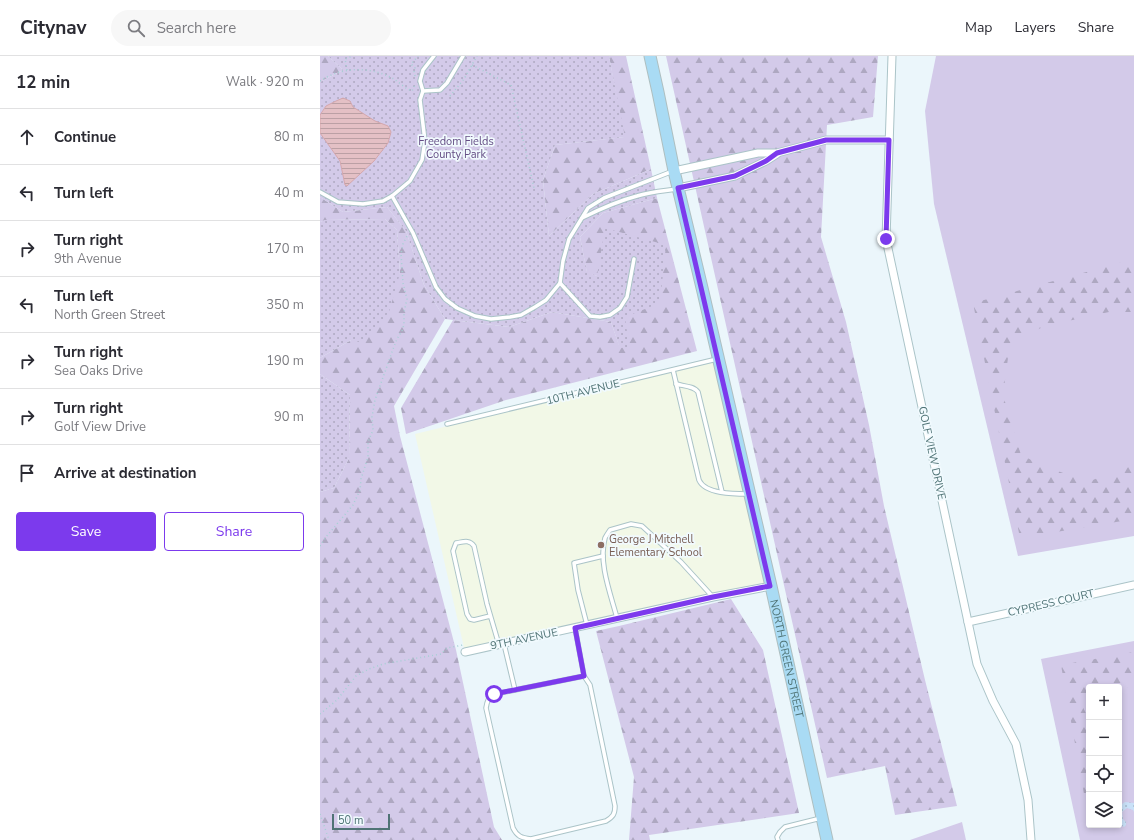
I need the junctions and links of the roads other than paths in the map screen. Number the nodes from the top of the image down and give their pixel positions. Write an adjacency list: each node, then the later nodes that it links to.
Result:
1 (434, 56): 5 (lane)
2 (463, 56): 5 (lane)
3 (650, 56): 8 (main road, NORTH GREEN STREET)
4 (892, 56): 6 (street, GOLF VIEW DRIVE)
5 (423, 91): 11 (lane)
6 (889, 140): 7 (street); 27 (street, GOLF VIEW DRIVE)
7 (777, 153): 8 (street); 9 (street)
8 (674, 171): 9 (main road, NORTH GREEN STREET); 12 (lane)
9 (678, 188): 12 (lane); 15 (main road, NORTH GREEN STREET)
10 (320, 192): 11 (lane)
11 (392, 196): 14 (lane)
12 (581, 219): 14 (lane)
13 (634, 259): 14 (lane)
14 (560, 283)
15 (718, 359): 16 (lane, 10TH AVENUE); 20 (main road, NORTH GREEN STREET)
16 (673, 370): 17 (lane); 18 (lane, 10TH AVENUE)
17 (676, 384): 19 (lane); 19 (lane)
18 (447, 424)
19 (722, 492): 20 (lane)
20 (749, 494): 23 (main road, NORTH GREEN STREET)
21 (603, 556): 24 (lane); 26 (lane); 28 (lane)
22 (1134, 585): 27 (street, CYPRESS COURT)
23 (770, 586): 24 (street, 9TH AVENUE); 34 (main road, NORTH GREEN STREET)
24 (713, 597): 26 (street, 9TH AVENUE)
25 (490, 616): 25 (lane); 30 (lane)
26 (617, 618): 28 (street, 9TH AVENUE)
27 (968, 622): 37 (street, GOLF VIEW DRIVE)
28 (587, 625): 29 (street, 9TH AVENUE)
29 (575, 628): 30 (street, 9TH AVENUE); 32 (lane)
30 (502, 644): 31 (street, 9TH AVENUE); 33 (lane)
31 (465, 652)
32 (584, 676): 33 (lane); 33 (lane)
33 (515, 690)
34 (822, 818): 35 (lane); 36 (main road, NORTH GREEN STREET)
35 (778, 840)
36 (826, 840)
37 (1031, 840)

